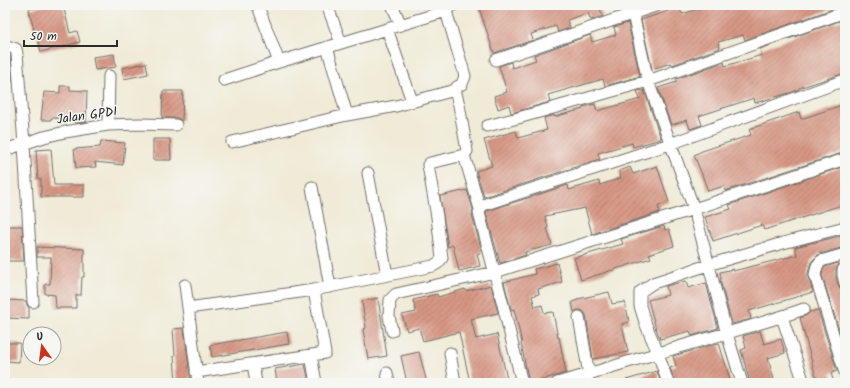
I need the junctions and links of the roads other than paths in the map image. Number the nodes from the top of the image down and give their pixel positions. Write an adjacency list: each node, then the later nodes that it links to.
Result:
1 (327, 5): 10 (street)
2 (392, 5): 8 (street)
3 (658, 5): 6 (street)
4 (450, 8): 8 (street); 19 (street)
5 (259, 9): 14 (street)
6 (632, 9): 13 (street); 18 (street)
7 (845, 12): 18 (street)
8 (401, 25): 9 (street)
9 (387, 29): 10 (street); 20 (street)
10 (341, 43): 11 (street)
11 (328, 47): 14 (street); 21 (street)
12 (5, 48): 26 (street)
13 (496, 60)
14 (279, 62): 16 (street)
15 (109, 76): 22 (street)
16 (224, 80)
17 (845, 80): 27 (street)
18 (648, 81): 24 (street); 27 (street)
19 (455, 90): 20 (street); 29 (street)
20 (412, 101): 21 (street)
21 (347, 115): 25 (street)
22 (108, 125): 23 (street, Jalan GPDI); 26 (street, Jalan GPDI)
23 (176, 125)
24 (487, 126)
25 (232, 142)
26 (24, 144): 28 (street, Jalan GPDI); 45 (street)
27 (670, 144): 33 (street); 34 (street)
28 (5, 150)
29 (464, 155): 33 (street); 40 (street)
30 (845, 159): 34 (street)
31 (368, 173): 40 (street)
32 (312, 187): 43 (street)
33 (480, 209): 39 (street)
34 (694, 209): 37 (street); 39 (street)
35 (845, 227): 37 (street)
36 (845, 254): 56 (street)
37 (708, 265): 51 (street); 53 (street)
38 (845, 268): 41 (street)
39 (495, 272): 50 (street); 62 (street)
40 (387, 275): 43 (street)
41 (845, 283)
42 (185, 285): 46 (street)
43 (330, 287): 44 (street)
44 (314, 290): 46 (street); 54 (street)
45 (33, 302)
46 (188, 308): 58 (street)
47 (804, 309): 49 (street)
48 (579, 317): 57 (street)
49 (782, 317): 51 (street); 66 (street)
50 (392, 331)
51 (727, 334): 53 (street); 65 (street)
52 (450, 353): 61 (street)
53 (658, 353): 57 (street); 64 (street)
54 (312, 355): 55 (street); 60 (street)
55 (253, 364): 58 (street); 59 (street)
56 (845, 373)
57 (589, 375): 63 (street)
58 (197, 378)
59 (256, 383)
60 (316, 383)
61 (455, 383)
62 (522, 383)
63 (557, 383)
64 (668, 383)
65 (742, 383)
66 (804, 383)

